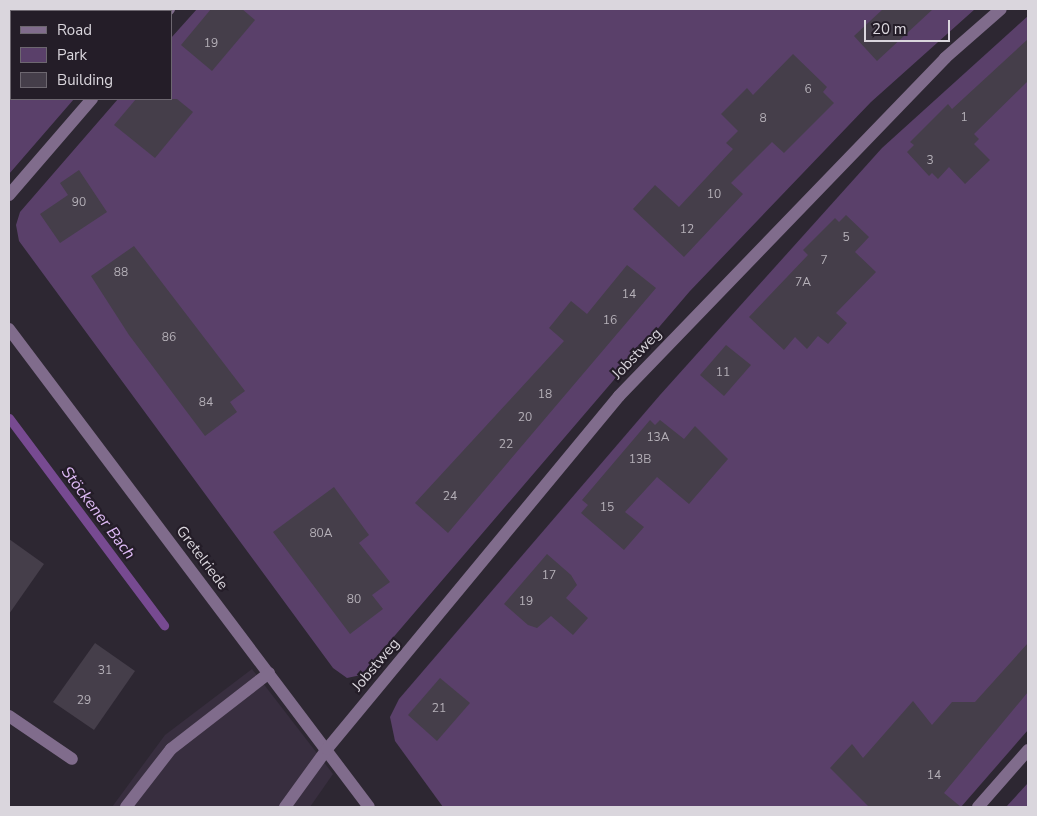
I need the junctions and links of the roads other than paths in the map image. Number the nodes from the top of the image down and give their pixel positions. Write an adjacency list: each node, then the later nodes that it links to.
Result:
1 (1001, 9): 7 (street, Jobstweg)
2 (91, 100): 3 (street)
3 (9, 195)
4 (9, 329): 5 (street, Gretelriede)
5 (269, 673): 7 (street, Gretelriede); 10 (street)
6 (9, 716): 9 (street)
7 (327, 749): 11 (street, Jobstweg); 12 (street, Gretelriede)
8 (1028, 750): 13 (street)
9 (72, 759)
10 (126, 807)
11 (285, 807)
12 (369, 807)
13 (978, 807)

